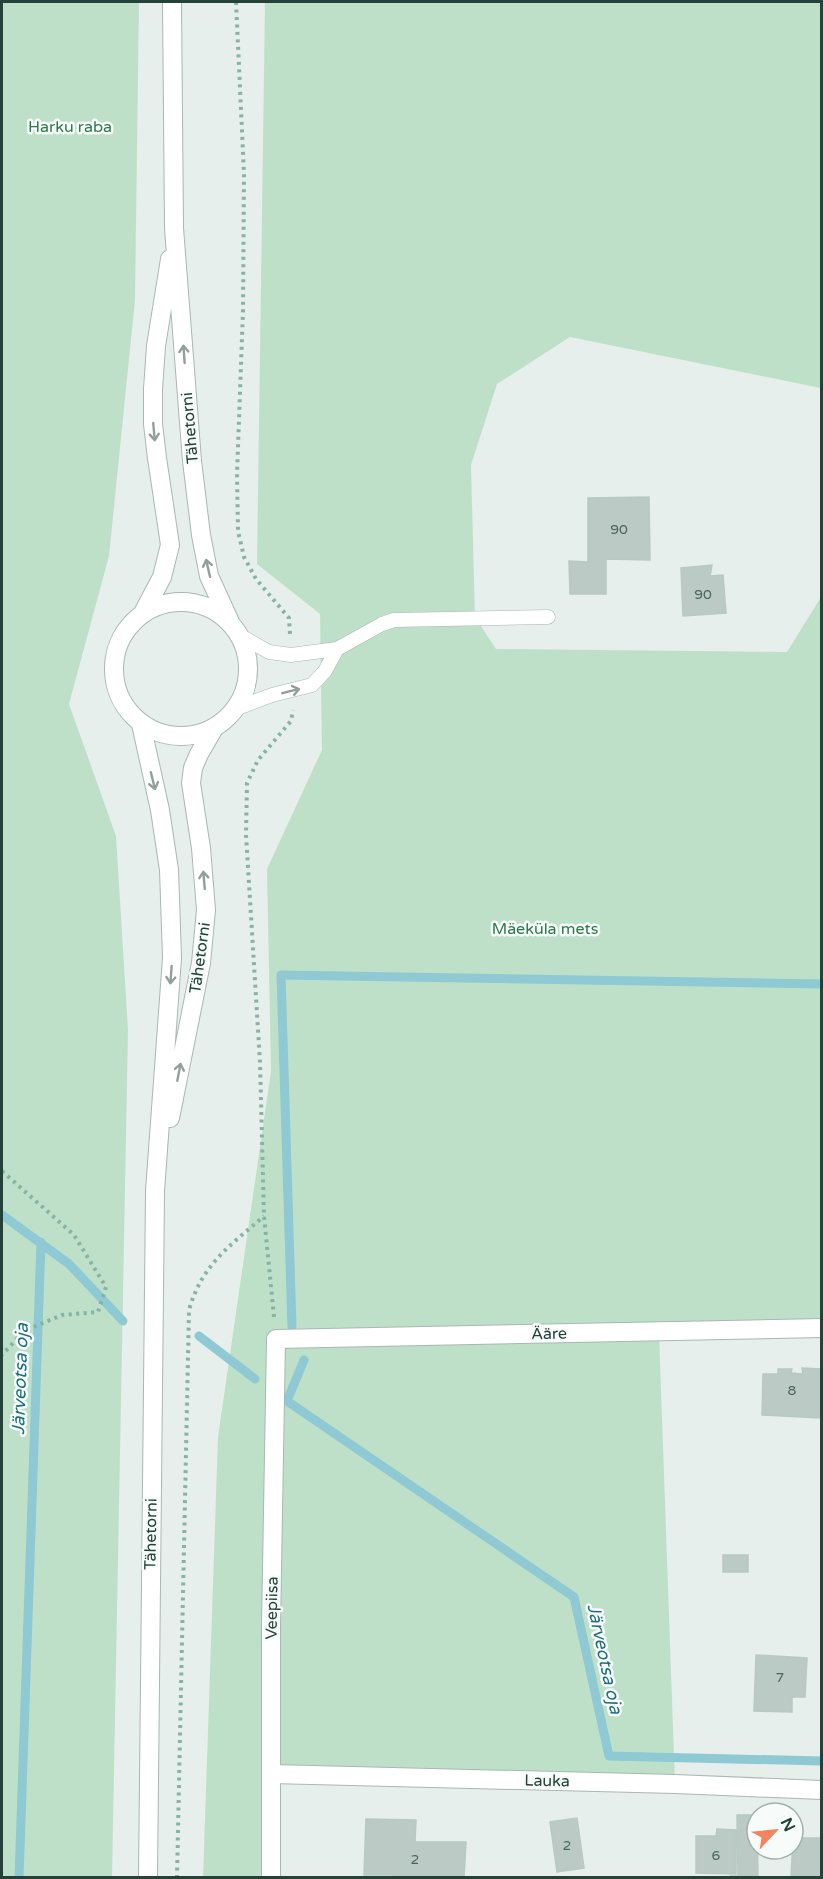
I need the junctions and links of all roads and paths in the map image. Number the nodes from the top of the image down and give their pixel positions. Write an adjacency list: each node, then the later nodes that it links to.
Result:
1 (172, 2): 2 (street, Tähetorni)
2 (174, 228): 3 (street, Tähetorni, one-way to 3); 5 (street, Tähetorni, one-way to 2)
3 (144, 611): 5 (street); 8 (street)
4 (548, 617): 6 (lane)
5 (235, 629): 6 (lane); 7 (street)
6 (337, 649): 7 (lane, one-way to 6)
7 (235, 709): 9 (street)
8 (141, 724): 9 (street); 11 (street, Tähetorni, one-way to 11)
9 (214, 728): 11 (street, Tähetorni, one-way to 9)
10 (2, 1171): 15 (path)
11 (155, 1191): 18 (street, Tähetorni)
12 (264, 1216): 19 (path)
13 (822, 1328): 14 (street, Ääre)
14 (276, 1339): 16 (street, Veepiisa)
15 (2, 1355)
16 (272, 1774): 17 (street, Lauka); 20 (street, Veepiisa)
17 (822, 1790)
18 (148, 1878)
19 (177, 1878)
20 (271, 1878)

